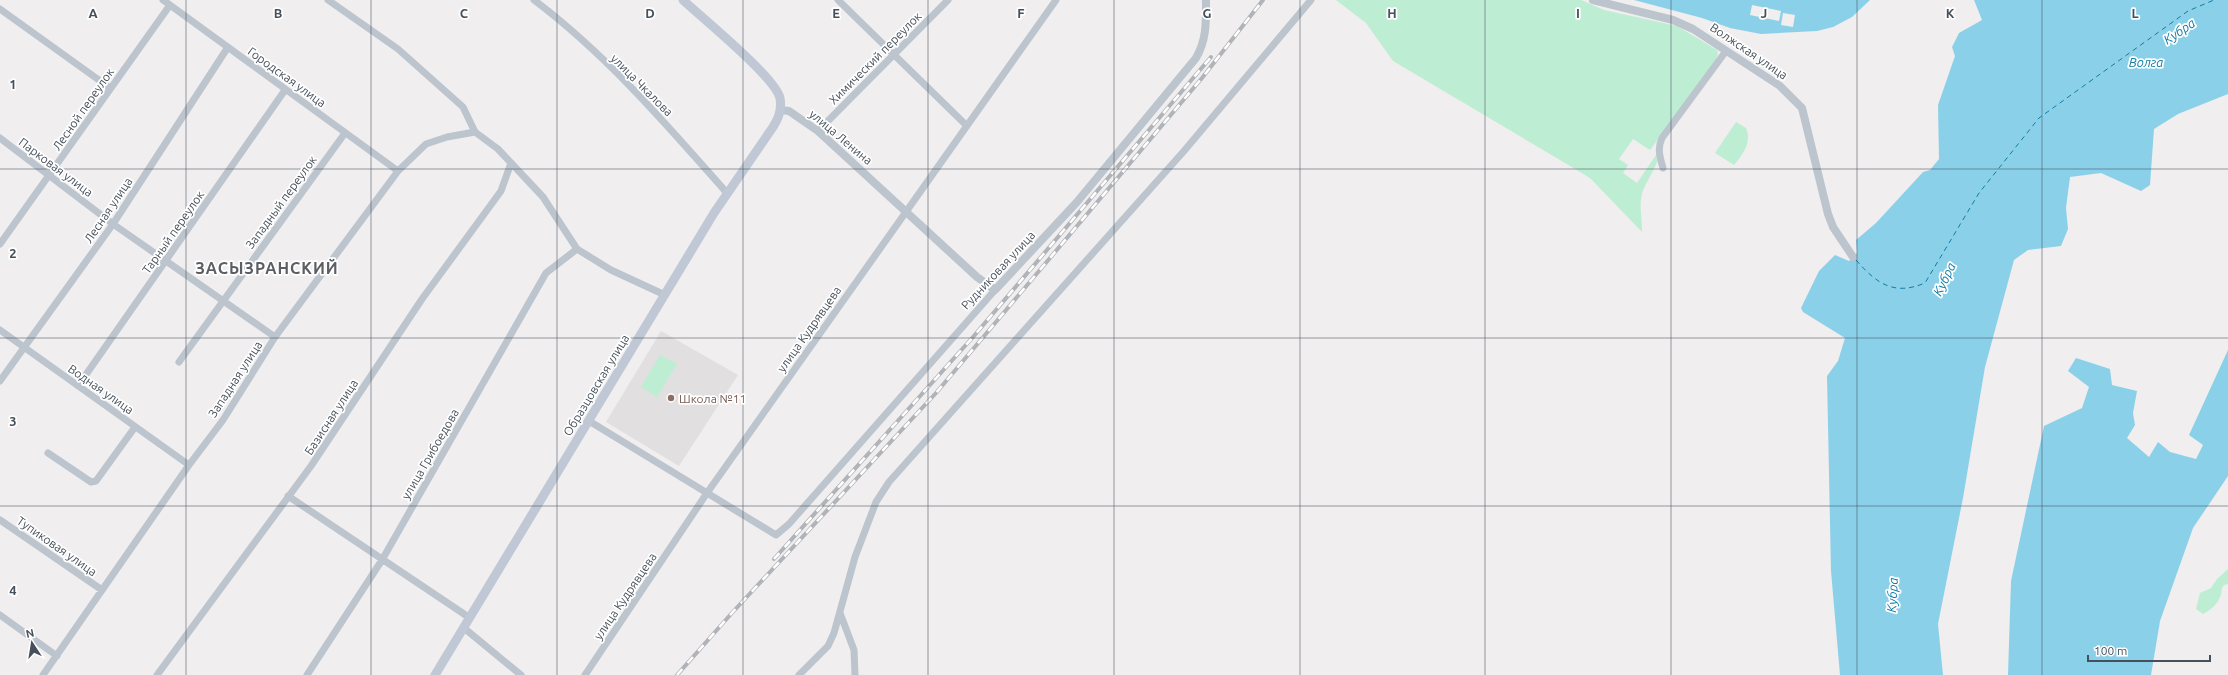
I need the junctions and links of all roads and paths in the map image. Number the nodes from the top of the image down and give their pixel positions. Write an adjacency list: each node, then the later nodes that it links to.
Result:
1 (163, 0): 11 (street, Городская улица)
2 (328, 0): 21 (street)
3 (534, 0): 28 (street, улица Чкалова)
4 (683, 0): 18 (main road)
5 (838, 0): 15 (street)
6 (948, 0): 15 (street, Химический переулок)
7 (1056, 0): 19 (street, улица Кудрявцева)
8 (1206, 0): 37 (street, Рудниковая улица)
9 (1311, 0): 55 (street)
10 (1593, 0): 14 (street, Волжская улица)
11 (170, 5): 13 (street, Городская улица); 16 (street, Лесной переулок)
12 (0, 9): 16 (street)
13 (228, 47): 17 (street, Городская улица); 30 (street, Лесная улица)
14 (1726, 51): 25 (street); 35 (street, Волжская улица)
15 (894, 55): 19 (street); 20 (street, Химический переулок)
16 (110, 88): 27 (street, Лесной переулок)
17 (286, 90): 22 (street, Городская улица); 36 (street, Тарный переулок)
18 (781, 110): 20 (street, улица Ленина); 28 (main road, Образцовская улица)
19 (966, 125): 29 (street, улица Кудрявцева)
20 (818, 131): 29 (street, улица Ленина)
21 (475, 132): 24 (street); 26 (street, Западная улица)
22 (345, 133): 26 (street, Городская улица); 39 (street, Западный переулок)
23 (0, 138): 27 (street, Парковая улица)
24 (511, 163): 34 (street); 51 (street, Базисная улица)
25 (1663, 168)
26 (398, 171): 41 (street, Западная улица)
27 (50, 176): 30 (street, Парковая улица); 32 (street, Лесной переулок)
28 (727, 193): 38 (main road, Образцовская улица)
29 (906, 212): 37 (street, улица Ленина); 50 (street, улица Кудрявцева)
30 (113, 224): 36 (street, Парковая улица); 42 (street, Лесная улица)
31 (0, 230): 32 (street)
32 (7, 235): 33 (street, Лесной переулок)
33 (0, 244)
34 (577, 249): 38 (street); 53 (street, улица Грибоедова)
35 (1853, 257)
36 (167, 262): 39 (street, Парковая улица); 45 (street, Тарный переулок)
37 (995, 290): 50 (street, Рудниковая улица)
38 (665, 296): 46 (main road, Образцовская улица)
39 (224, 301): 41 (street, Парковая улица); 43 (street, Западный переулок)
40 (0, 330): 42 (street, Водная улица)
41 (275, 337): 49 (street, Западная улица)
42 (23, 347): 44 (street, Лесная улица); 45 (street, Водная улица)
43 (179, 362)
44 (0, 381)
45 (78, 386): 47 (street, Водная улица)
46 (589, 421): 50 (street); 57 (main road, Образцовская улица)
47 (135, 427): 48 (street); 49 (street, Водная улица)
48 (48, 453)
49 (189, 465): 54 (street, Западная улица)
50 (707, 492): 66 (street, улица Кудрявцева)
51 (288, 496): 53 (street); 60 (street, Базисная улица)
52 (0, 520): 54 (street, Тупиковая улица)
53 (382, 560): 57 (street); 63 (street, улица Грибоедова)
54 (102, 590): 59 (street, Западная улица)
55 (840, 612): 67 (street); 68 (street)
56 (0, 615): 59 (street)
57 (470, 618): 58 (main road, Образцовская улица)
58 (464, 628): 64 (main road, Образцовская улица); 65 (street)
59 (57, 656): 61 (street, Западная улица)
60 (159, 672): 62 (street)
61 (43, 675)
62 (168, 675)
63 (307, 675)
64 (435, 675)
65 (521, 675)
66 (585, 675)
67 (799, 675)
68 (855, 675)

